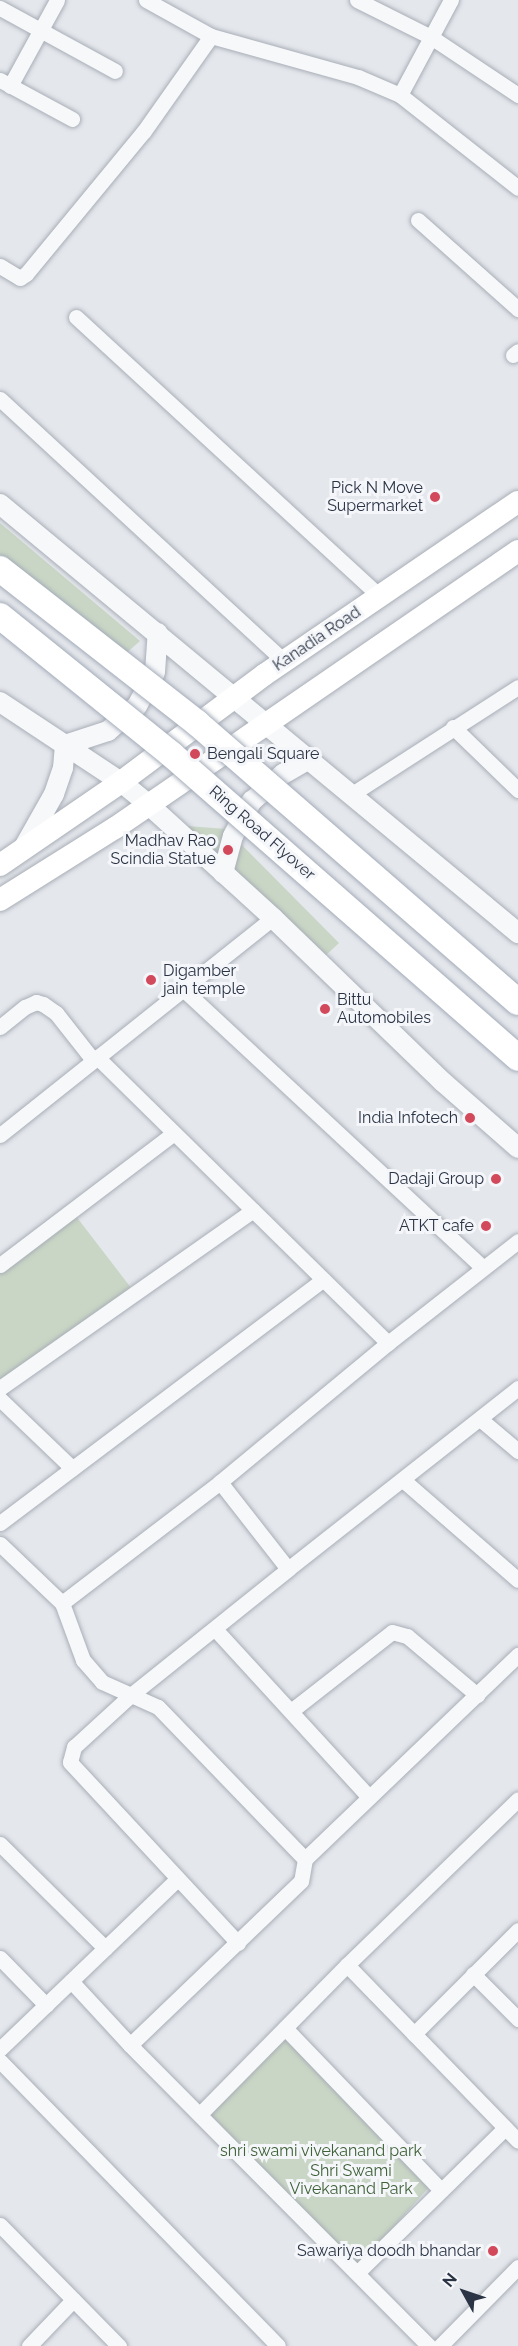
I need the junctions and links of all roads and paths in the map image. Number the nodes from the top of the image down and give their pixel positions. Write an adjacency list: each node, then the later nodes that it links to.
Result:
1 (57, 0): 6 (street)
2 (146, 0): 7 (street)
3 (451, 0): 8 (street)
4 (362, 1): 8 (street)
5 (0, 8): 6 (street)
6 (39, 30): 9 (street); 10 (street)
7 (211, 36): 11 (street); 16 (street)
8 (431, 37): 11 (street); 12 (street)
9 (115, 70)
10 (5, 83): 13 (street)
11 (400, 95): 14 (street)
12 (518, 95)
13 (72, 119)
14 (518, 188)
15 (418, 220): 17 (street)
16 (0, 266)
17 (518, 309)
18 (76, 317): 24 (street)
19 (0, 399): 27 (street)
20 (518, 502): 24 (main road, Kanadia Road)
21 (0, 504): 26 (street)
22 (518, 551): 31 (main road)
23 (0, 569): 46 (main road, bridge)
24 (380, 597): 27 (main road, Kanadia Road)
25 (0, 616): 49 (main road, Ring Road Flyover, bridge)
26 (158, 633): 29 (street); 33 (street)
27 (284, 662): 29 (main road, Kanadia Road)
28 (518, 687): 32 (street)
29 (232, 699): 31 (street); 35 (main road, Kanadia Road)
30 (0, 702): 33 (street)
31 (264, 724): 34 (street); 38 (main road)
32 (453, 727): 36 (street); 37 (street)
33 (65, 745): 35 (street); 39 (street)
34 (307, 760): 37 (street); 41 (street)
35 (121, 782): 38 (street); 39 (main road, Kanadia Road)
36 (518, 790)
37 (352, 794): 44 (street)
38 (149, 805): 41 (street); 42 (main road)
39 (23, 849): 40 (main road, Kanadia Road)
40 (0, 865)
41 (223, 873): 43 (street)
42 (0, 900)
43 (273, 918): 45 (street); 52 (street)
44 (518, 933)
45 (182, 988): 48 (street); 56 (street)
46 (518, 1002)
47 (0, 1027): 48 (street)
48 (95, 1058): 50 (street); 51 (street)
49 (518, 1058)
50 (174, 1133): 53 (street); 55 (street)
51 (0, 1135)
52 (518, 1148)
53 (253, 1210): 57 (street); 59 (street)
54 (518, 1241): 56 (street)
55 (0, 1265)
56 (482, 1267): 58 (street)
57 (323, 1280): 58 (street); 64 (street)
58 (387, 1343): 66 (street)
59 (0, 1388)
60 (518, 1388): 62 (street)
61 (0, 1399): 64 (street)
62 (480, 1419): 63 (street); 65 (street)
63 (518, 1451)
64 (72, 1468): 67 (street)
65 (403, 1480): 69 (street); 70 (street)
66 (220, 1482): 69 (street); 71 (street)
67 (0, 1523)
68 (0, 1544): 71 (street)
69 (288, 1569): 72 (street)
70 (518, 1580)
71 (62, 1603): 74 (street)
72 (215, 1629): 74 (street); 76 (street)
73 (518, 1655): 75 (street)
74 (131, 1695): 80 (street); 81 (street)
75 (477, 1695): 76 (street); 77 (street)
76 (291, 1712): 77 (street)
77 (369, 1797): 80 (street)
78 (518, 1798): 86 (street)
79 (0, 1844): 84 (street)
80 (305, 1859): 83 (street)
81 (177, 1879): 83 (street); 84 (street)
82 (518, 1930): 87 (street)
83 (238, 1943): 93 (street)
84 (105, 1948): 88 (street)
85 (0, 1958): 89 (street)
86 (347, 1965): 91 (street); 92 (street)
87 (473, 1974): 90 (street); 92 (street)
88 (71, 1981): 89 (street); 93 (street)
89 (46, 2005): 94 (street)
90 (518, 2019)
91 (285, 2028): 96 (street); 99 (street)
92 (414, 2034): 97 (street)
93 (130, 2045): 96 (street)
94 (0, 2049)
95 (0, 2061): 104 (street)
96 (200, 2114): 102 (street)
97 (506, 2127): 98 (street); 99 (street)
98 (518, 2141)
99 (441, 2190): 102 (street)
100 (0, 2225): 103 (street)
101 (518, 2267): 108 (street)
102 (357, 2273): 107 (street)
103 (73, 2300): 105 (street); 106 (street)
104 (269, 2343)
105 (29, 2346)
106 (118, 2346)
107 (429, 2346)
108 (440, 2346)

